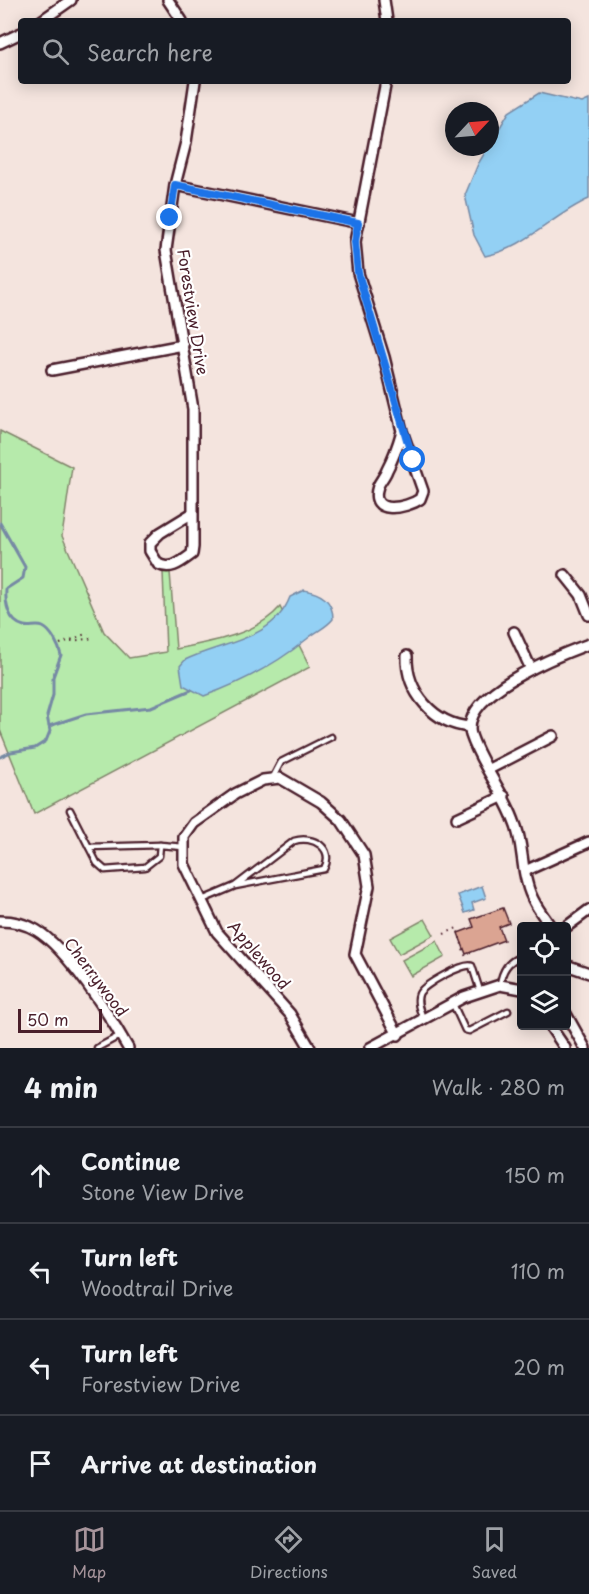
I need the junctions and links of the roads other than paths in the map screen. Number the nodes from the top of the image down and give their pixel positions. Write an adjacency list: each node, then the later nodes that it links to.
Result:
1 (71, 0): 4 (street)
2 (168, 0): 5 (street)
3 (384, 0): 6 (street)
4 (44, 18)
5 (180, 18)
6 (387, 18)
7 (18, 34): 8 (street)
8 (0, 43)
9 (195, 84): 11 (street, Forestview Drive)
10 (385, 84): 12 (street)
11 (175, 185): 12 (street); 13 (street, Forestview Drive)
12 (358, 223): 15 (street)
13 (183, 345): 14 (street); 16 (street, Forestview Drive)
14 (51, 370)
15 (402, 431): 15 (street)
16 (191, 514): 16 (street, Forestview Drive)
17 (565, 575): 18 (street)
18 (589, 615)
19 (514, 632): 22 (street)
20 (589, 644): 22 (street)
21 (407, 656): 23 (street)
22 (531, 669): 23 (street)
23 (470, 727): 26 (street)
24 (553, 736): 26 (street)
25 (331, 737): 27 (lane)
26 (489, 769): 28 (street)
27 (272, 779): 34 (street); 54 (street)
28 (504, 796): 30 (street); 35 (street)
29 (70, 810): 33 (lane)
30 (457, 818)
31 (589, 842): 35 (street)
32 (160, 845): 33 (lane); 33 (lane); 34 (lane)
33 (89, 847)
34 (184, 847): 37 (street, Applewood)
35 (525, 871): 40 (street)
36 (235, 886): 36 (lane); 37 (lane)
37 (202, 900): 57 (street, Applewood)
38 (589, 910): 41 (street)
39 (0, 921): 53 (street, Cherrywood)
40 (548, 922)
41 (571, 924)
42 (517, 959): 45 (lane)
43 (571, 967): 44 (street)
44 (589, 974)
45 (500, 984): 46 (street); 47 (street)
46 (517, 988)
47 (480, 992): 48 (street); 50 (lane)
48 (453, 1004): 49 (lane); 50 (street)
49 (508, 1011)
50 (424, 1020): 54 (street)
51 (571, 1022): 60 (street)
52 (553, 1030): 59 (street)
53 (121, 1035): 55 (lane); 56 (street, Cherrywood)
54 (398, 1035): 58 (street)
55 (97, 1048)
56 (128, 1048)
57 (310, 1048)
58 (370, 1048)
59 (565, 1048)
60 (585, 1048)

